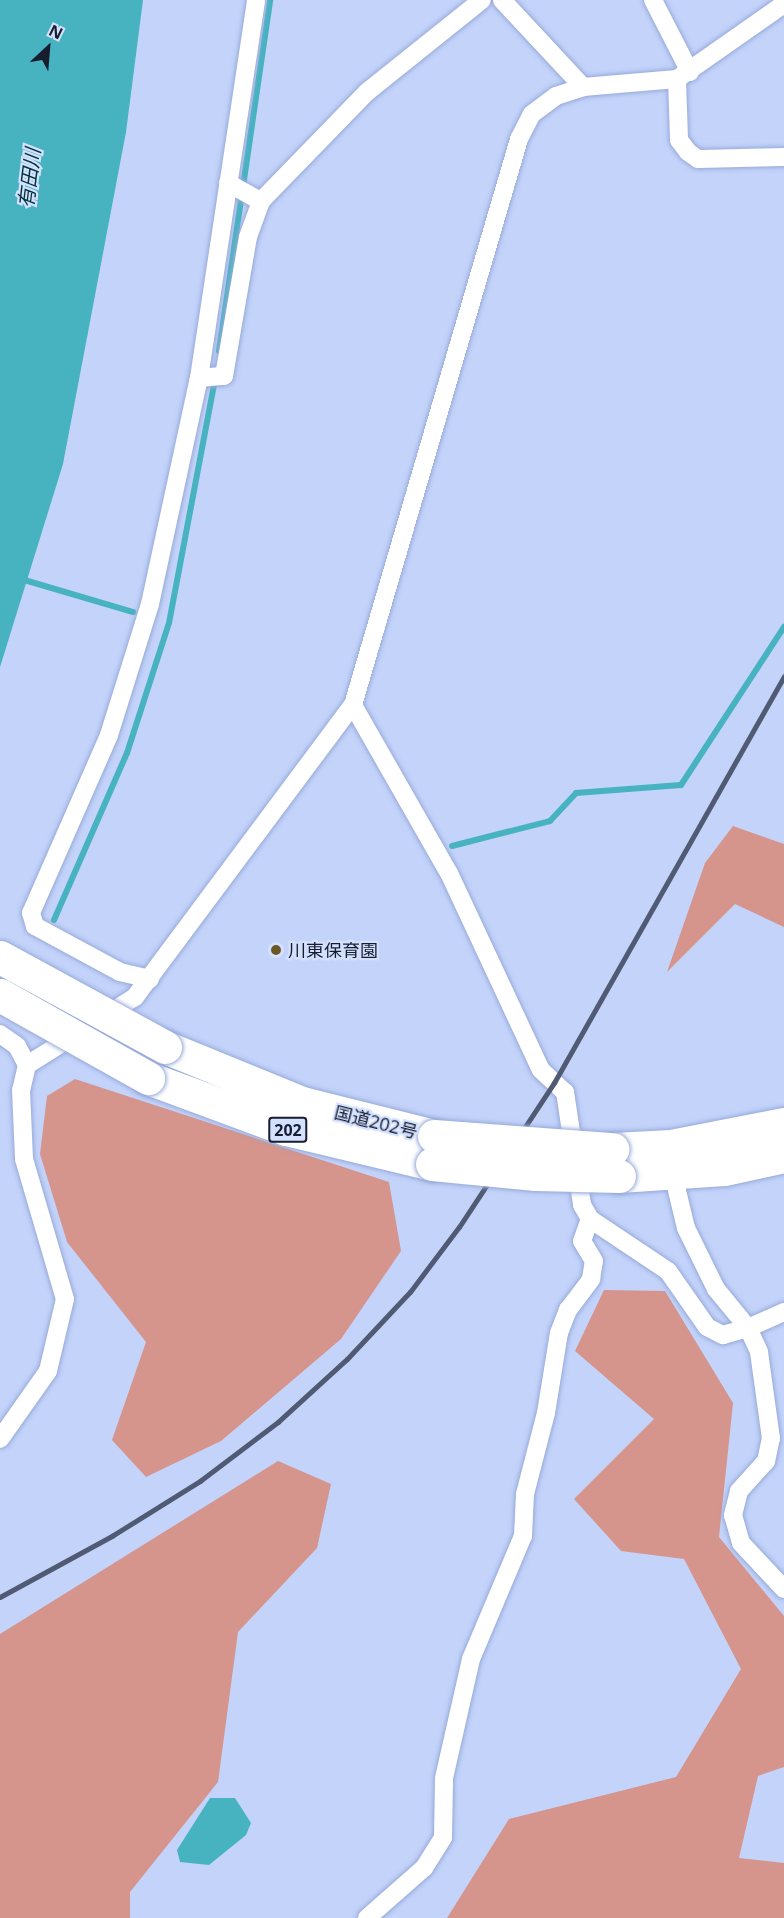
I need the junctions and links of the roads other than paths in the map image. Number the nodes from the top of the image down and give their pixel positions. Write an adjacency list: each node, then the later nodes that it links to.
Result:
1 (255, 0): 9 (street)
2 (482, 0): 10 (street)
3 (502, 0): 7 (street)
4 (652, 0): 6 (street)
5 (784, 4): 6 (street)
6 (683, 75): 7 (street); 8 (street)
7 (583, 87): 12 (street)
8 (784, 157)
9 (228, 183): 10 (street); 11 (street)
10 (261, 201): 11 (street)
11 (199, 378): 14 (street)
12 (353, 705): 14 (street); 23 (street)
13 (0, 957): 19 (highway, 国道202号 / 202, bridge)
14 (150, 979): 17 (street)
15 (0, 994): 19 (highway, 国道202号 / 202, bridge)
16 (0, 1034): 17 (street)
17 (27, 1065): 26 (street)
18 (784, 1124): 21 (highway, 国道202号 / 202)
19 (433, 1150): 21 (highway, 国道202号 / 202, bridge)
20 (784, 1156): 22 (highway, 国道202号 / 202)
21 (616, 1162): 22 (highway, 国道202号 / 202)
22 (674, 1174): 25 (street)
23 (590, 1219): 25 (street); 28 (street)
24 (784, 1312): 25 (street)
25 (748, 1328): 27 (street)
26 (0, 1439)
27 (784, 1589)
28 (367, 1918)

